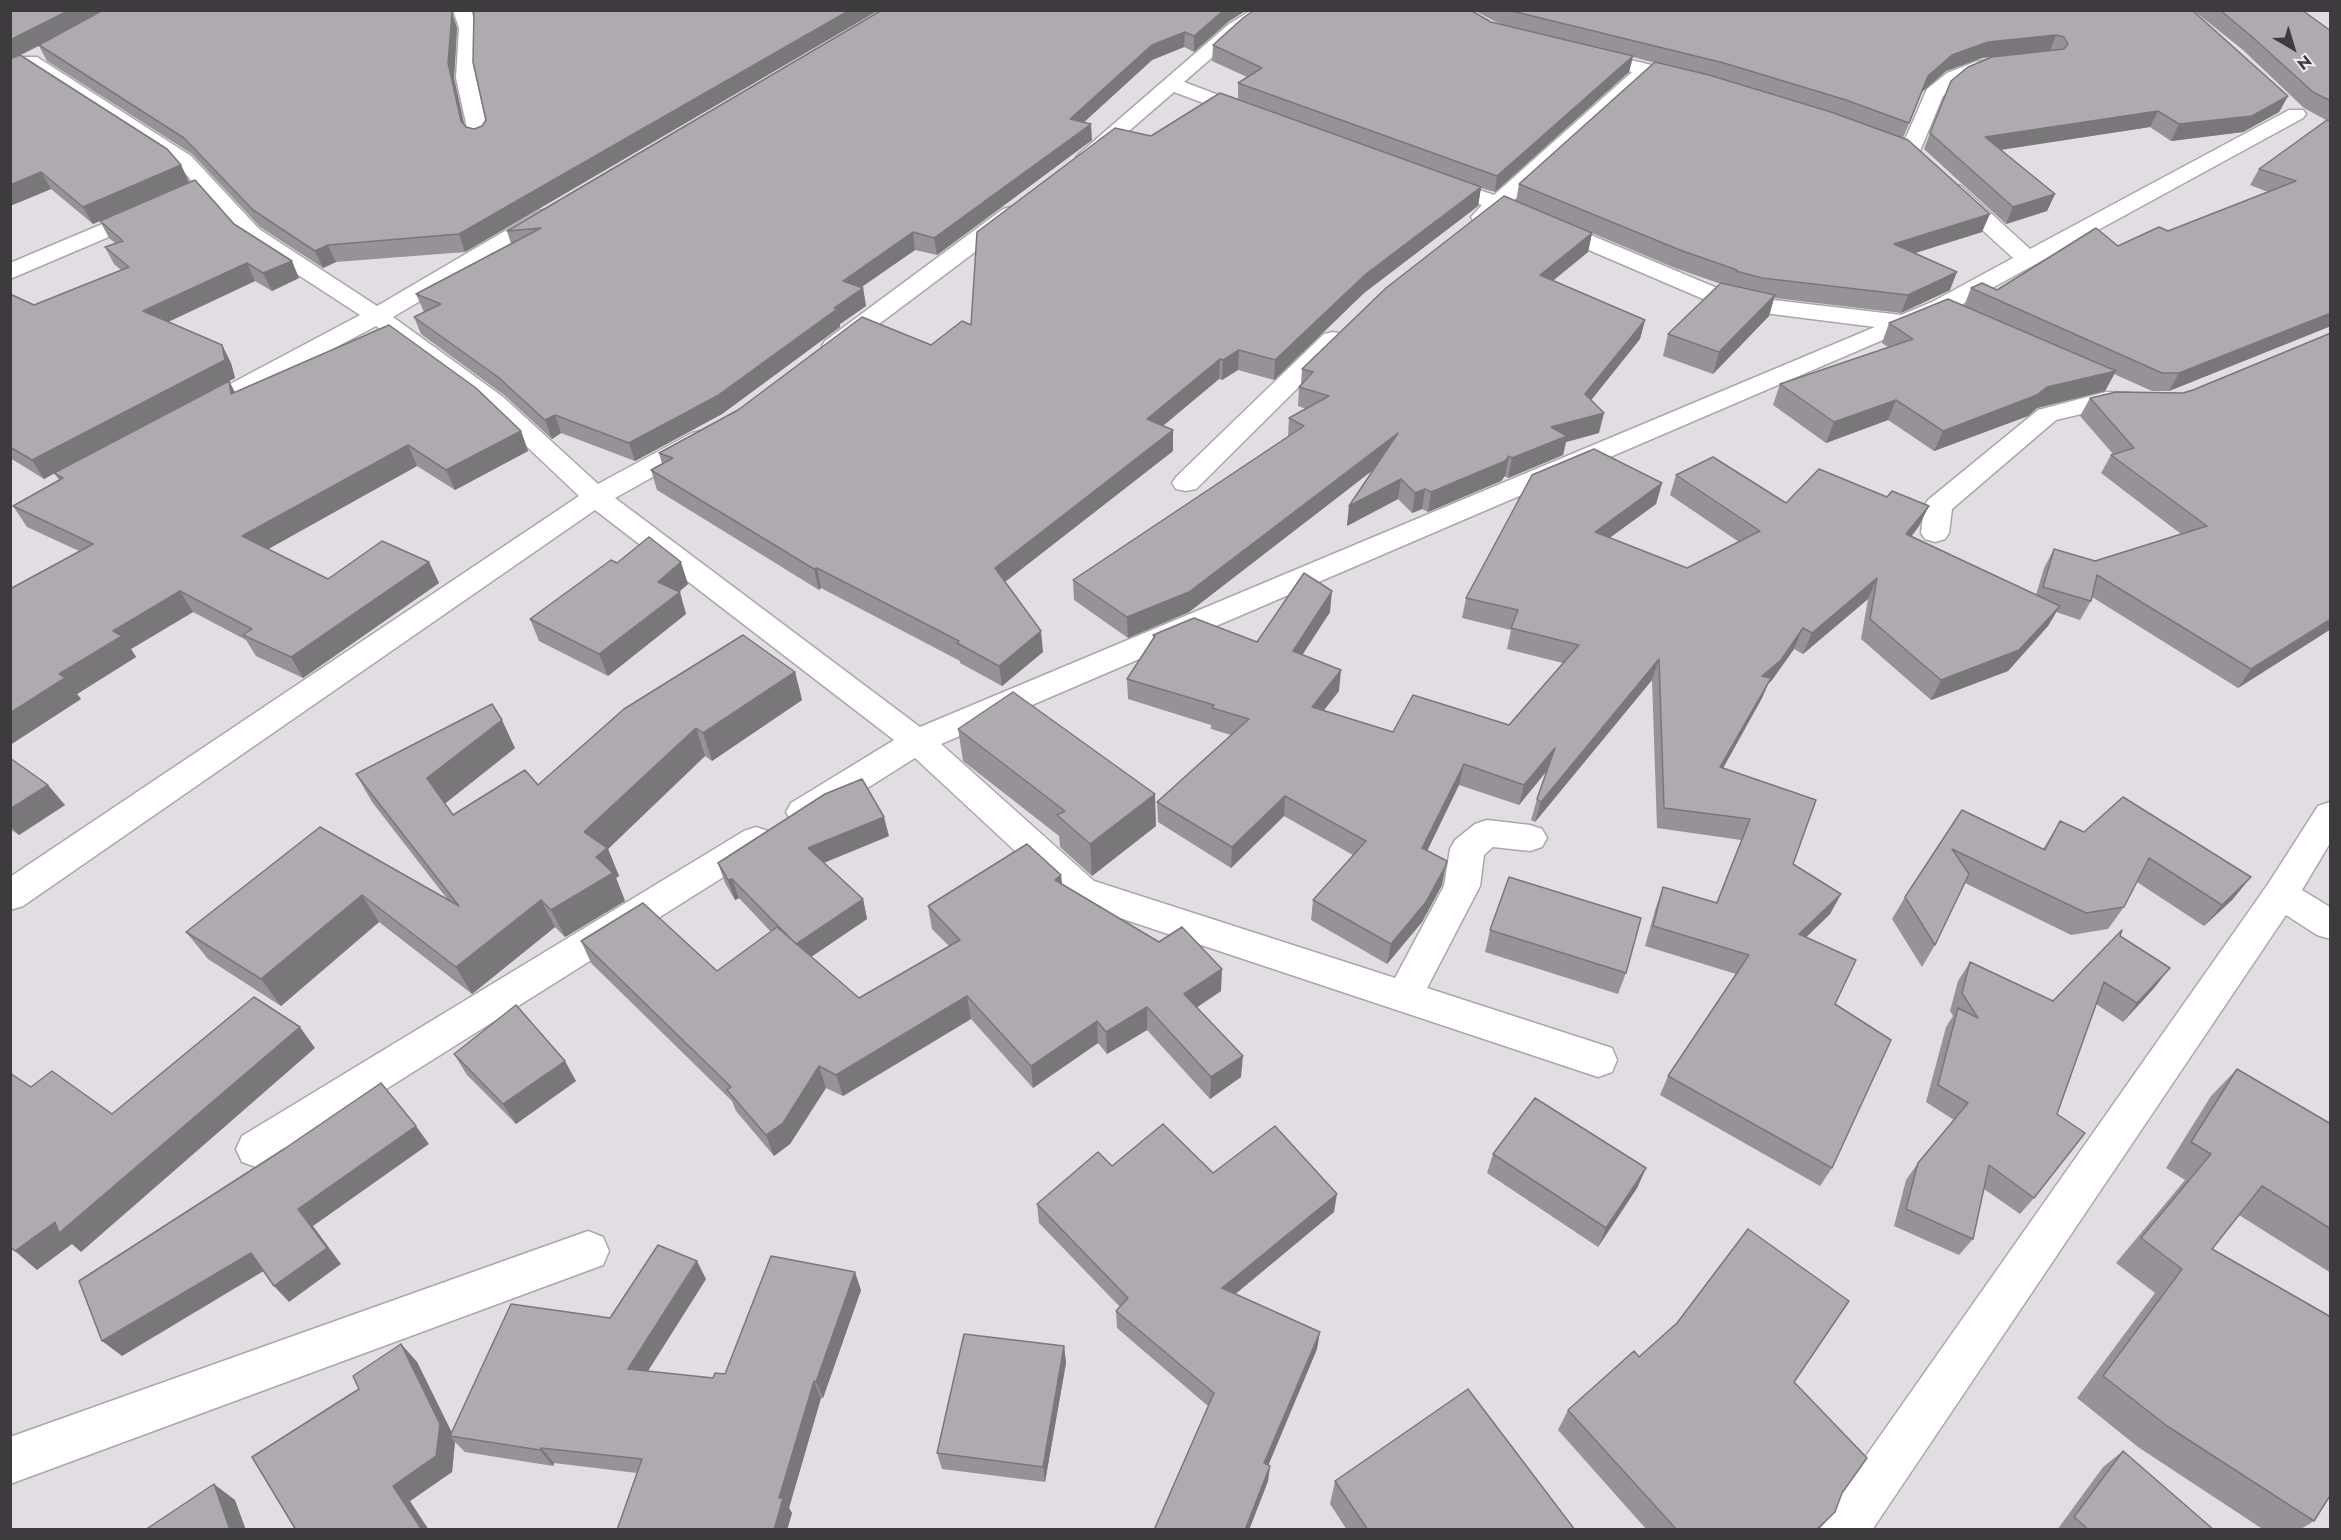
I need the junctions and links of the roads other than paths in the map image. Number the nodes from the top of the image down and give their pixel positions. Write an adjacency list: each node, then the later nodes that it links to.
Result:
1 (462, 10): 11 (street)
2 (1265, 10): 7 (street)
3 (1570, 52): 6 (street)
4 (30, 60): 16 (street)
5 (2016, 62): 13 (street)
6 (1646, 70): 8 (street); 19 (street)
7 (1171, 84): 10 (street); 14 (street)
8 (1712, 85)
9 (2297, 112): 23 (street)
10 (1272, 121)
11 (479, 137)
12 (1888, 143): 13 (street)
13 (1910, 151): 23 (street)
14 (1064, 174)
15 (1418, 174): 19 (street)
16 (207, 185): 17 (street); 26 (street)
17 (185, 195)
18 (1026, 202): 30 (street)
19 (1497, 203): 22 (street); 28 (street)
20 (163, 204): 24 (street)
21 (562, 207): 26 (street)
22 (1466, 231)
23 (2029, 260): 25 (street)
24 (10, 272)
25 (1940, 307): 27 (street); 28 (street)
26 (377, 316): 32 (street); 35 (street)
27 (1971, 321)
28 (1905, 323): 37 (street)
29 (1348, 325): 34 (street)
30 (818, 358)
31 (2098, 377): 36 (street)
32 (178, 422)
33 (722, 428): 35 (street)
34 (1186, 483)
35 (596, 497): 37 (street); 41 (street)
36 (1935, 533)
37 (917, 741): 43 (street); 45 (street)
38 (2331, 815): 40 (street)
39 (1530, 838): 43 (street)
40 (2281, 894): 42 (street); 48 (street)
41 (10, 896)
42 (2331, 925)
43 (1404, 996): 44 (street)
44 (1598, 1060)
45 (256, 1149)
46 (588, 1251): 47 (street)
47 (10, 1461)
48 (1843, 1530)

